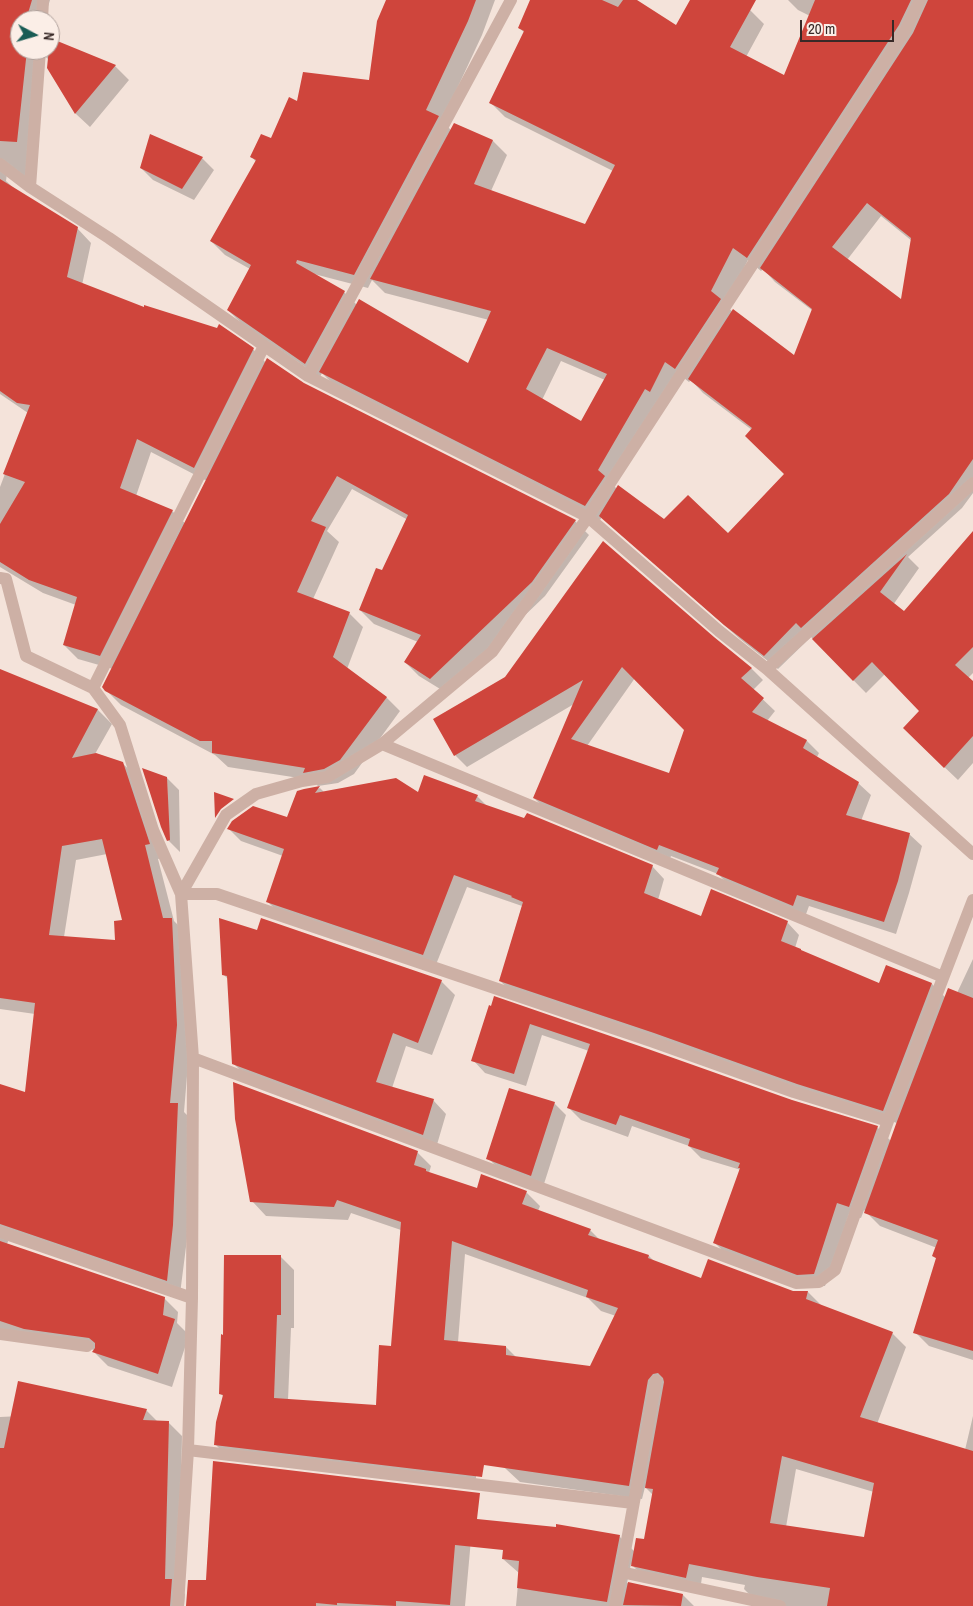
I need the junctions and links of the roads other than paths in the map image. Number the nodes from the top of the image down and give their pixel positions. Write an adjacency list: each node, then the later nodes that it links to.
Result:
1 (511, 0): 7 (street)
2 (920, 0): 9 (street)
3 (39, 60): 5 (street)
4 (0, 164): 5 (street)
5 (30, 187): 6 (street)
6 (264, 346): 7 (street); 12 (street)
7 (308, 376): 9 (street)
8 (973, 483): 11 (street)
9 (588, 517): 11 (street); 13 (street)
10 (0, 578): 12 (street)
11 (767, 669): 14 (street)
12 (93, 688): 15 (street)
13 (382, 744): 15 (street); 17 (street)
14 (973, 854)
15 (182, 894): 18 (street); 19 (street)
16 (973, 900): 17 (street)
17 (943, 977): 19 (street)
18 (193, 1058): 19 (street); 21 (street)
19 (888, 1121)
20 (0, 1232): 21 (street)
21 (192, 1298): 25 (street)
22 (0, 1334): 23 (street)
23 (87, 1346)
24 (656, 1381): 26 (street)
25 (188, 1450): 26 (street); 28 (street)
26 (633, 1503): 27 (street)
27 (621, 1572): 29 (street); 30 (street)
28 (178, 1606)
29 (615, 1606)
30 (780, 1606)

